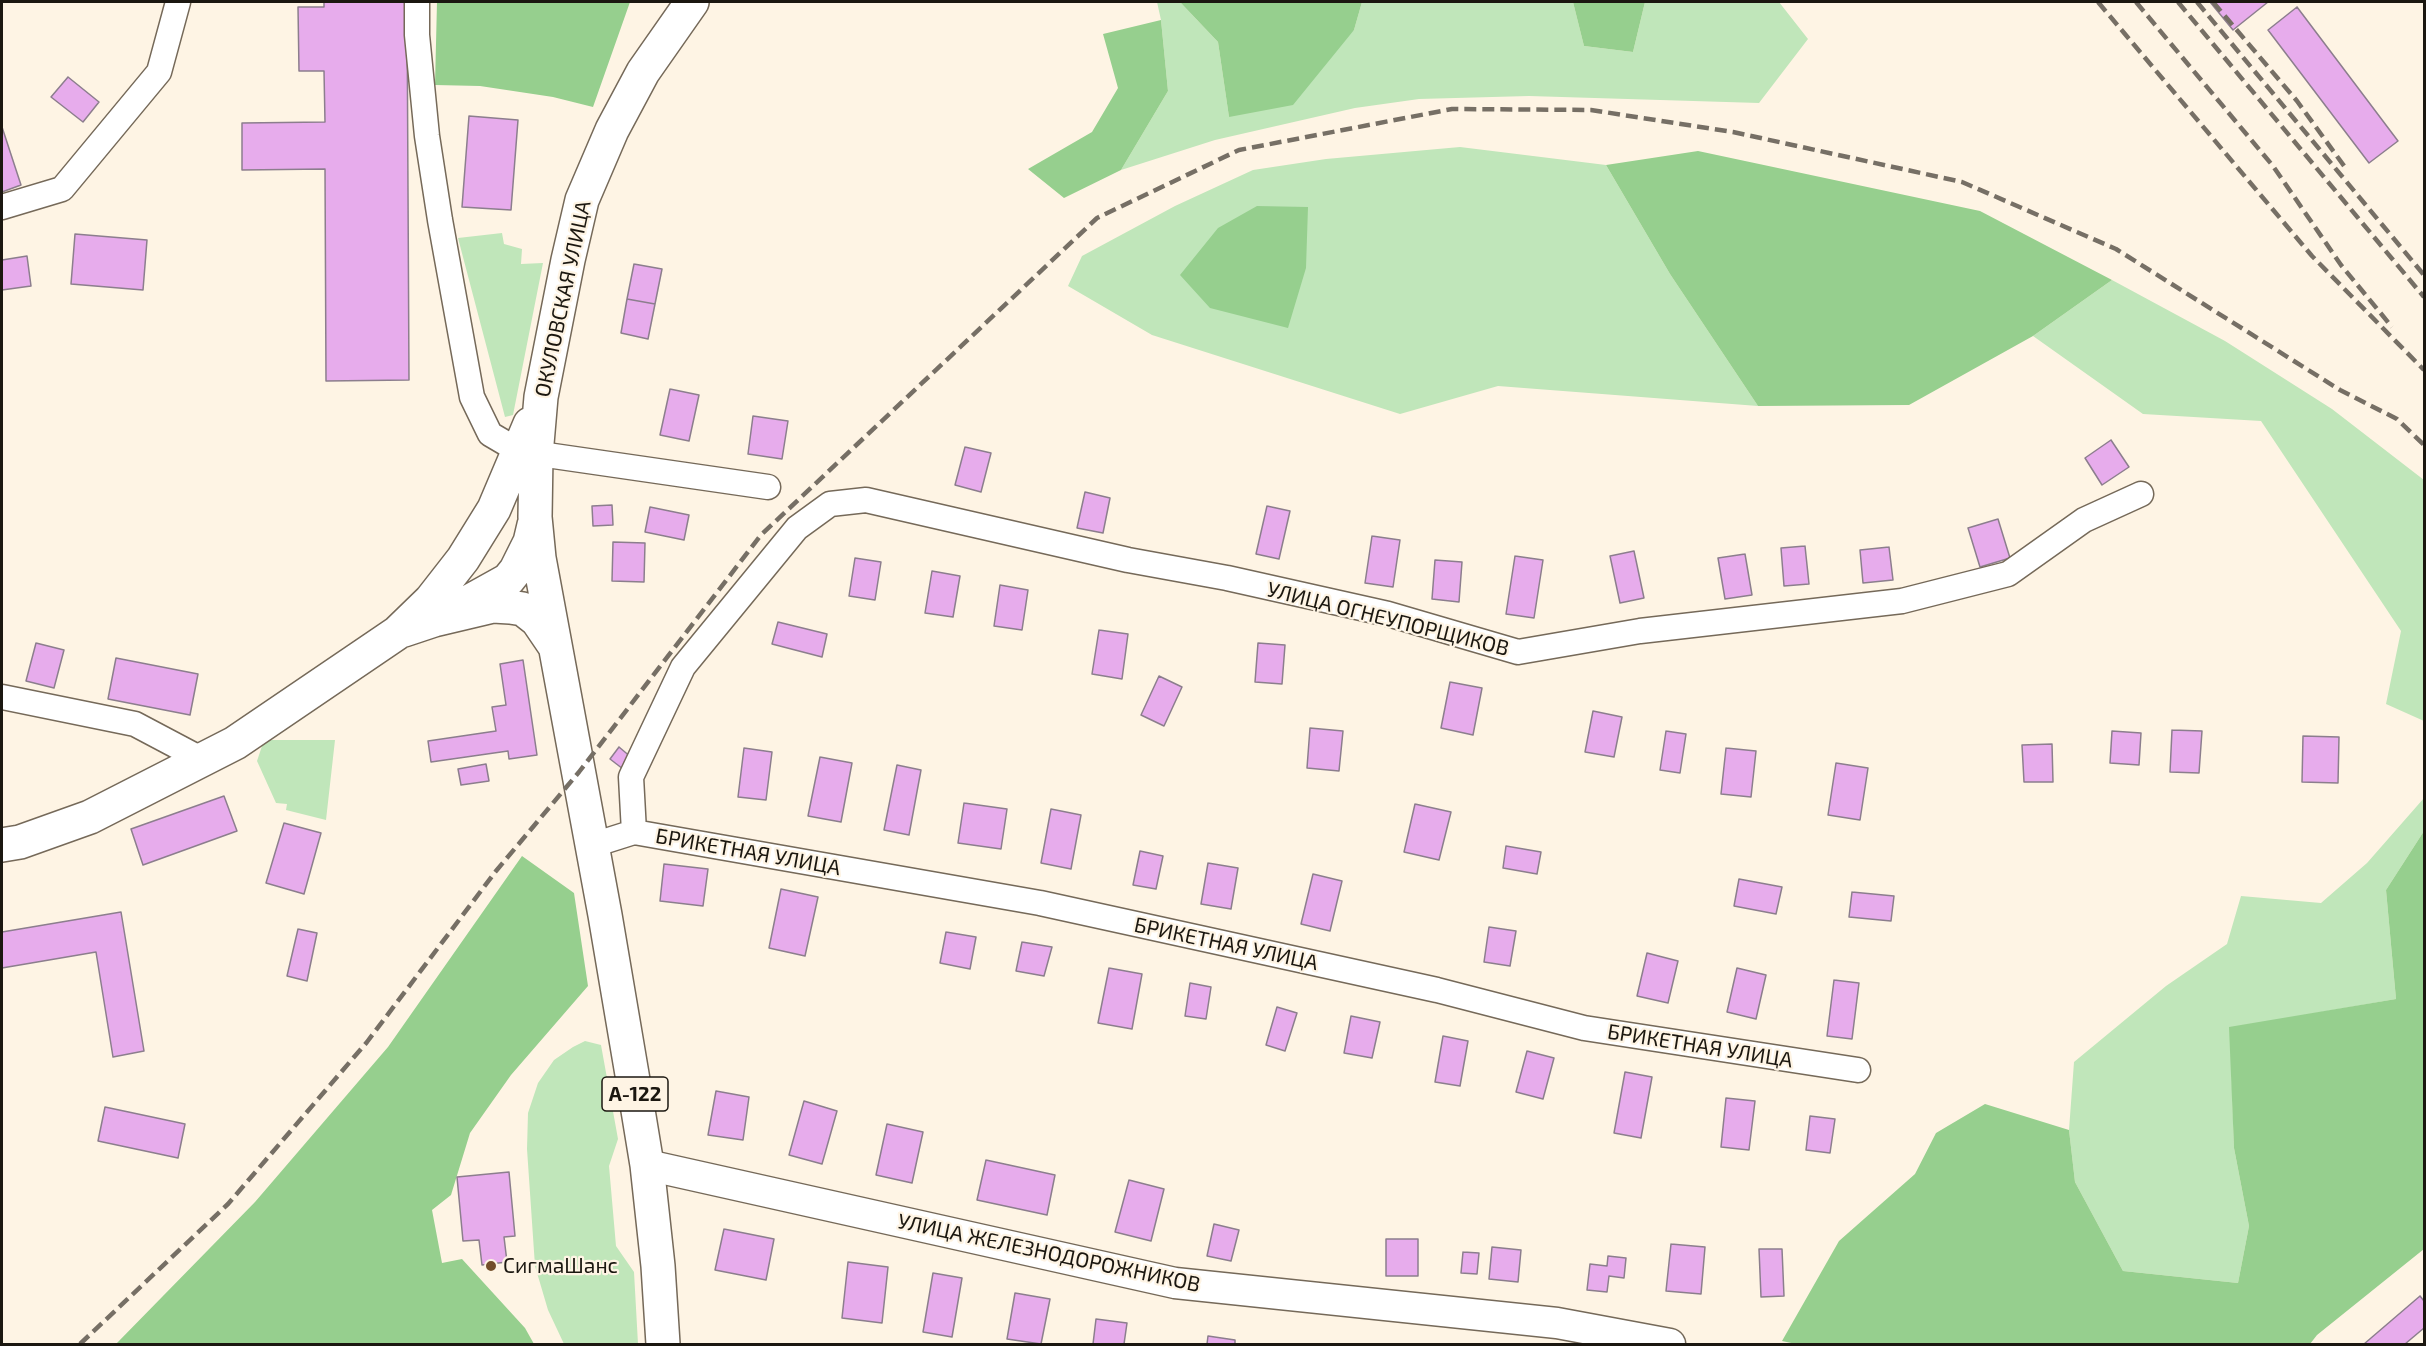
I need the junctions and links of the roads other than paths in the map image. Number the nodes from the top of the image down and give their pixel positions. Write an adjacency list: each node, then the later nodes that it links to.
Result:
1 (178, 2): 4 (street)
2 (417, 2): 5 (street)
3 (692, 2): 5 (main road, ОКУЛОВСКАЯ УЛИЦА)
4 (2, 207)
5 (527, 453): 6 (street); 8 (main road, ОКУЛОВСКАЯ УЛИЦА); 10 (main road)
6 (768, 487)
7 (2141, 494): 17 (street, УЛИЦА ОГНЕУПОРЩИКОВ)
8 (535, 517): 9 (main road); 11 (main road)
9 (516, 570): 10 (main road); 11 (main road); 12 (main road)
10 (446, 582): 13 (main road)
11 (548, 603): 14 (main road)
12 (434, 620): 13 (main road); 14 (main road)
13 (397, 633): 16 (main road)
14 (557, 649): 19 (main road, А-122)
15 (2, 697): 16 (street)
16 (203, 760): 18 (main road)
17 (634, 832): 19 (street, БРИКЕТНАЯ УЛИЦА); 20 (street, БРИКЕТНАЯ УЛИЦА)
18 (2, 845)
19 (593, 845): 21 (main road, А-122)
20 (1858, 1070)
21 (647, 1165): 22 (main road, А-122); 23 (street, УЛИЦА ЖЕЛЕЗНОДОРОЖНИКОВ)
22 (663, 1344)
23 (1670, 1344)

